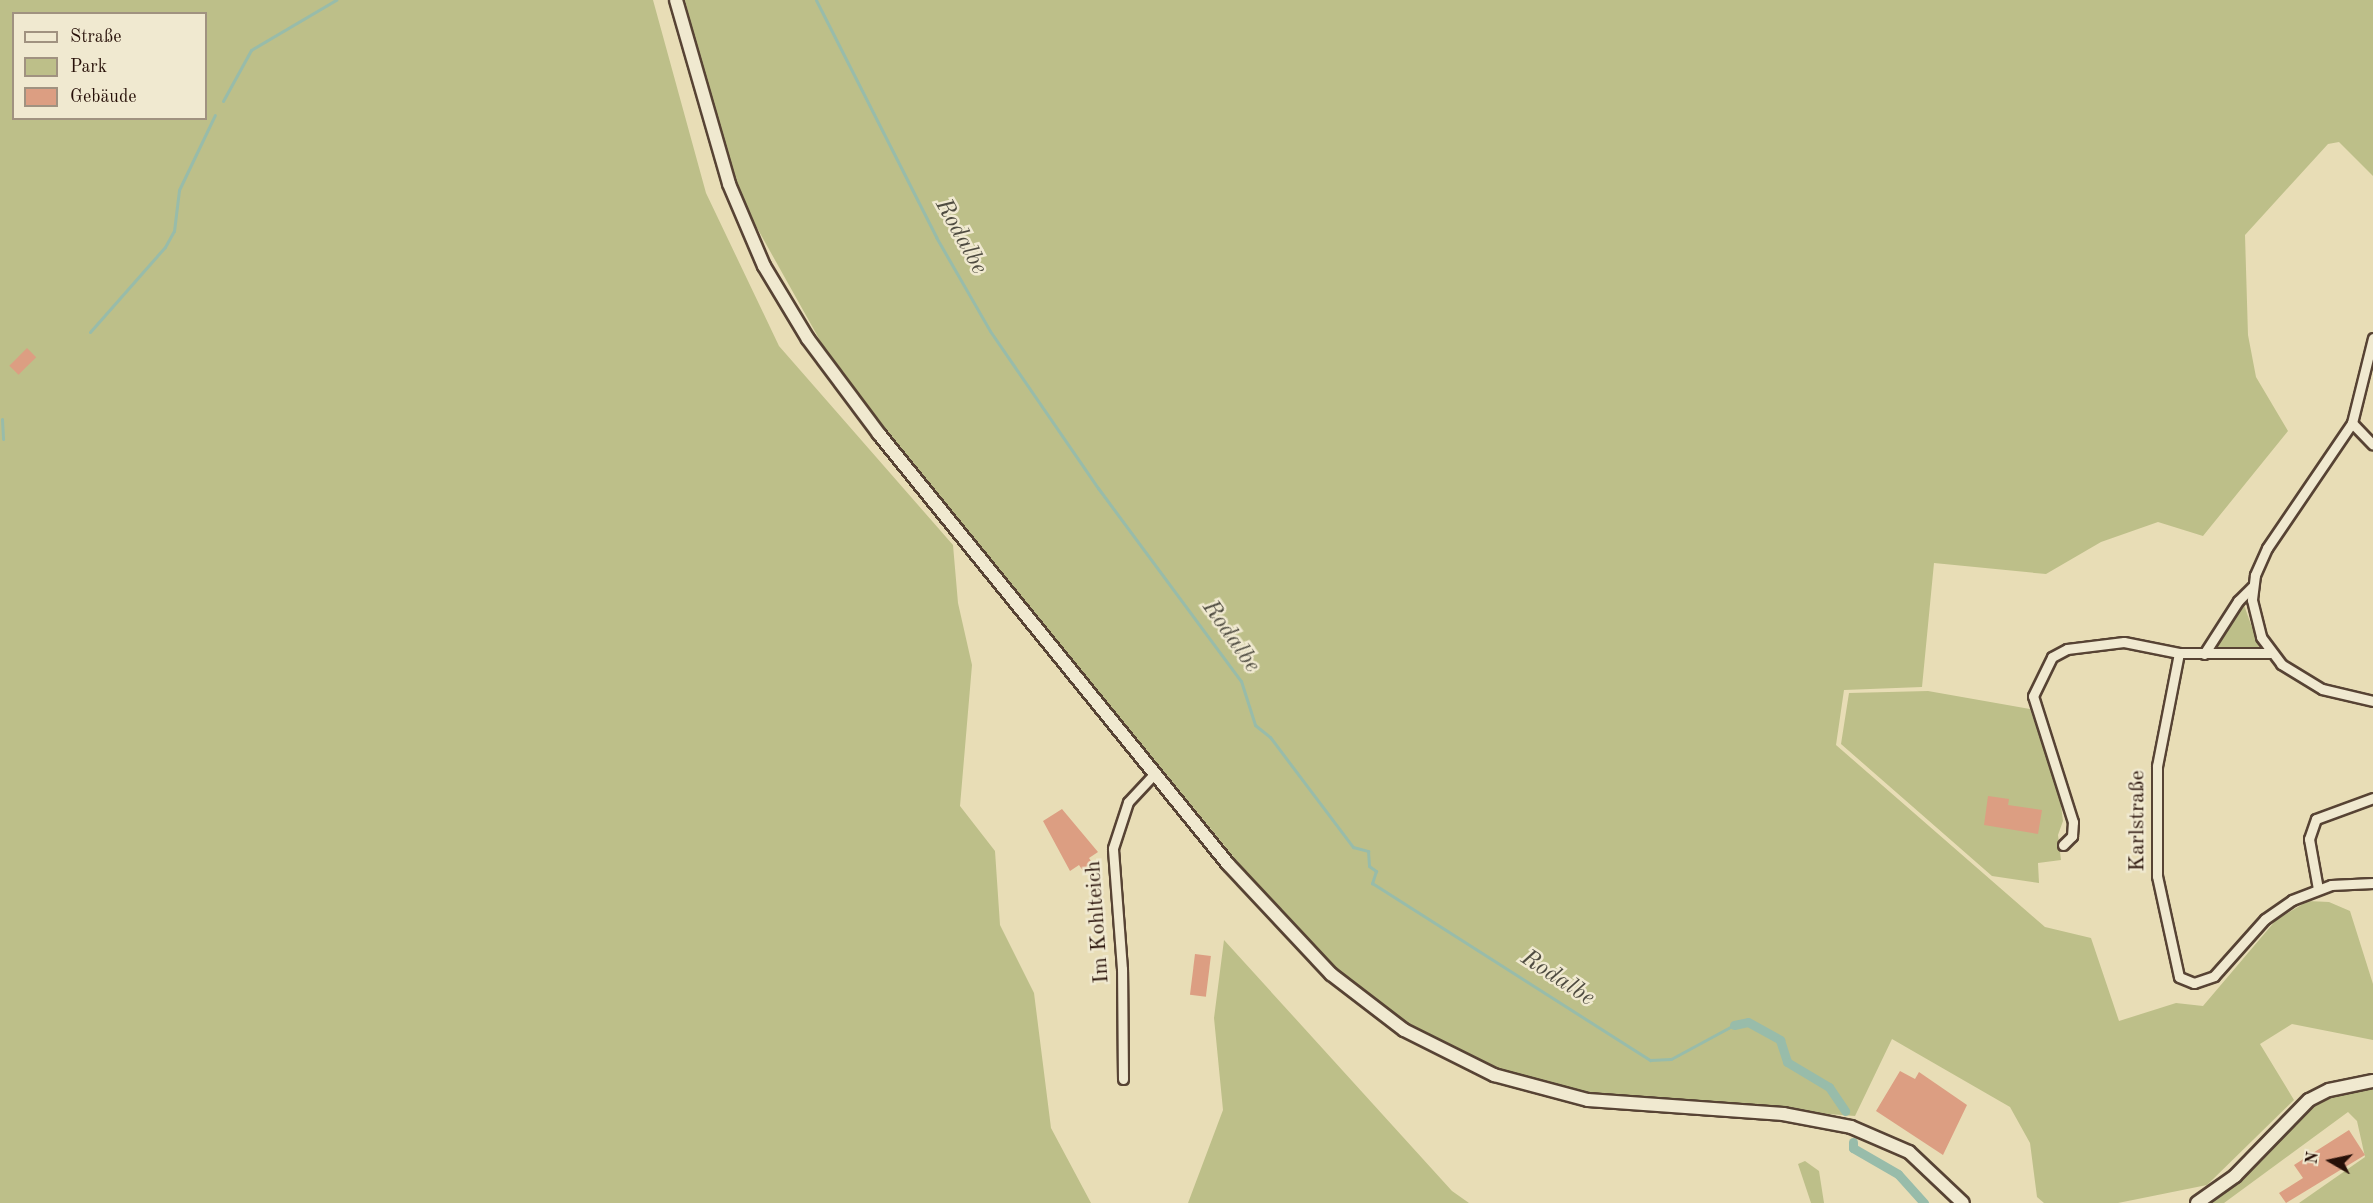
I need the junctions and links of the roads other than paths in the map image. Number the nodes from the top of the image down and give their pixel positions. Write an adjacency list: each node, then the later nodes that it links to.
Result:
1 (676, 0): 10 (street)
2 (2373, 338): 3 (street)
3 (2352, 423): 4 (street); 5 (street)
4 (2373, 445)
5 (2252, 587): 7 (street); 8 (street)
6 (2179, 653): 8 (street); 12 (street); 14 (street, Karlstraße)
7 (2270, 653): 8 (street); 9 (street)
8 (2204, 654)
9 (2373, 701)
10 (1154, 774): 15 (street, Im Kohlteich); 17 (street)
11 (2373, 798): 14 (street)
12 (2063, 845)
13 (2373, 883): 14 (street)
14 (2318, 889)
15 (1123, 1079)
16 (2373, 1082): 18 (street)
17 (1963, 1203)
18 (2197, 1203)

